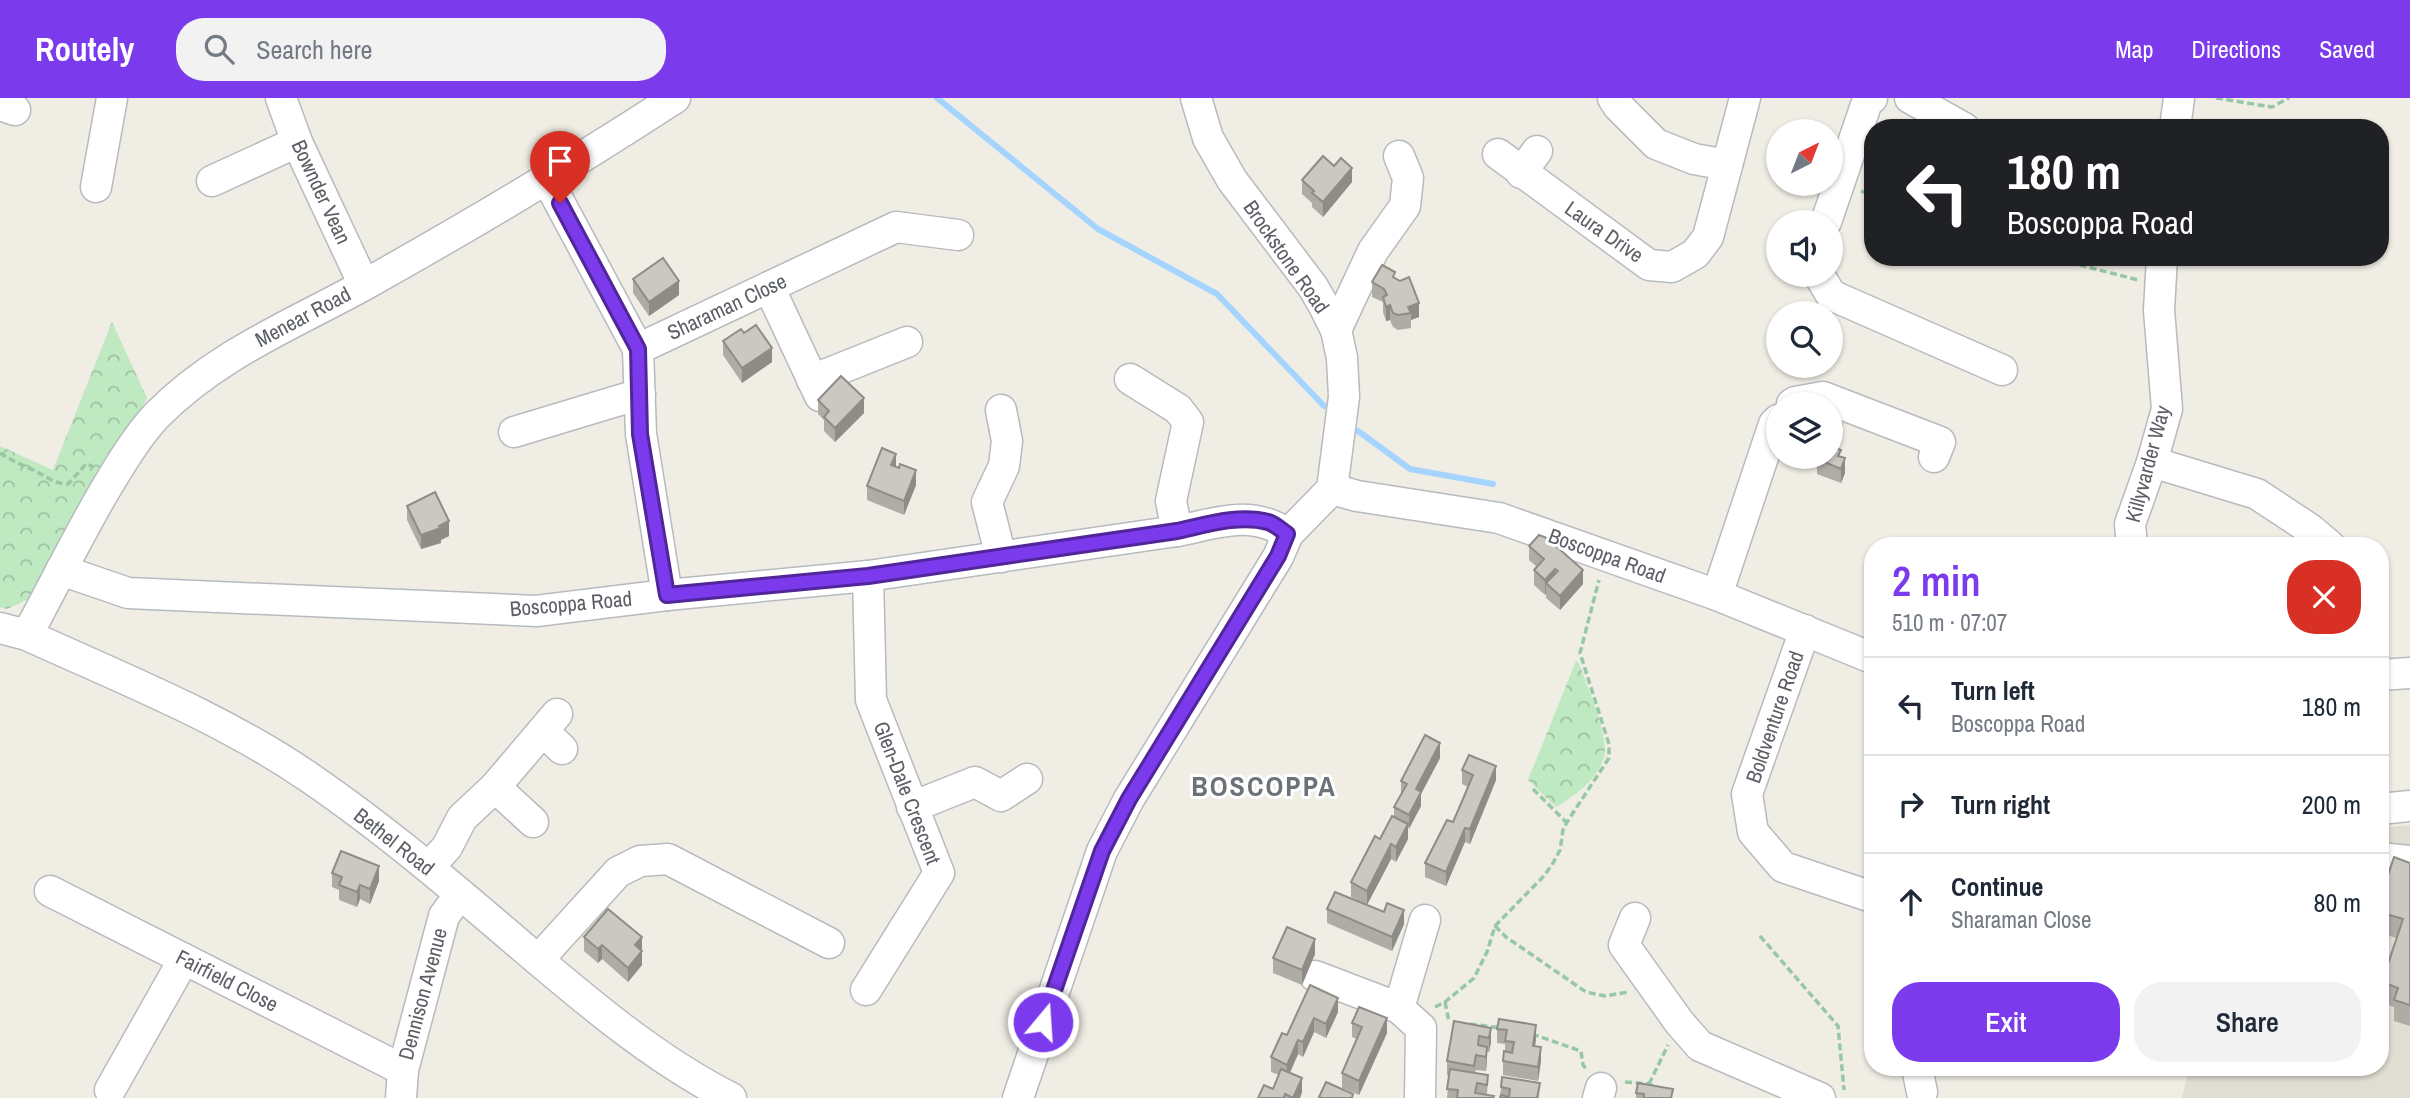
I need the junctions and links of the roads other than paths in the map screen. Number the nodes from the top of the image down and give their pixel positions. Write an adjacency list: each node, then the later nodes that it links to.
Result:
1 (112, 98): 18 (street)
2 (281, 98): 12 (street, Bownder Vean)
3 (675, 98): 16 (street, Menear Road)
4 (1196, 98): 25 (street, Brockstone Road)
5 (1613, 98): 15 (street)
6 (1745, 98): 15 (street, Laura Drive)
7 (1872, 98): 19 (street)
8 (1910, 98): 10 (street)
9 (2179, 98): 11 (street)
10 (1948, 119)
11 (2176, 119)
12 (297, 142): 17 (street); 22 (street, Bownder Vean)
13 (1498, 154): 15 (street, Laura Drive)
14 (1399, 156): 25 (street)
15 (1727, 165)
16 (547, 179): 22 (street, Menear Road); 27 (street)
17 (212, 181)
18 (96, 187)
19 (1830, 210)
20 (958, 235): 23 (street, Sharaman Close)
21 (2162, 266): 36 (street, Killyvarder Way)
22 (364, 285): 43 (street, Menear Road)
23 (769, 287): 26 (street); 27 (street, Sharaman Close)
24 (1826, 287): 28 (street)
25 (1336, 330): 37 (street, Brockstone Road)
26 (907, 342)
27 (638, 349): 30 (street)
28 (1991, 356)
29 (1130, 379): 38 (street)
30 (639, 394): 33 (street); 45 (street)
31 (1843, 404): 35 (street)
32 (1001, 410): 42 (street)
33 (514, 432)
34 (1766, 448): 46 (street)
35 (1934, 457)
36 (2152, 462): 40 (street, Killyvarder Way); 41 (street)
37 (1332, 489): 39 (street); 46 (street, Boscoppa Road)
38 (1177, 531): 39 (street, Boscoppa Road); 42 (street, Boscoppa Road)
39 (1287, 534): 76 (street)
40 (2131, 537)
41 (2319, 537)
42 (1000, 557): 44 (street, Boscoppa Road)
43 (61, 570): 45 (street, Boscoppa Road); 48 (street, Menear Road)
44 (868, 576): 45 (street, Boscoppa Road); 56 (street, Glen-Dale Crescent)
45 (667, 595)
46 (1717, 595): 47 (street, Boscoppa Road)
47 (1805, 630): 49 (street, Boscoppa Road); 64 (street, Boldventure Road)
48 (14, 632): 61 (street, Bethel Road)
49 (1864, 655)
50 (2410, 673): 51 (street)
51 (2389, 674)
52 (554, 731): 54 (street)
53 (1027, 779): 56 (street)
54 (495, 787): 58 (street); 61 (street)
55 (2410, 806): 57 (street)
56 (912, 807): 71 (street, Glen-Dale Crescent)
57 (2389, 808)
58 (533, 822)
59 (2389, 859): 60 (street)
60 (2410, 861)
61 (429, 867): 63 (street, Bethel Road)
62 (50, 891): 68 (street, Fairfield Close)
63 (460, 894): 69 (street, Bethel Road); 73 (street, Dennison Avenue)
64 (1864, 894)
65 (1635, 918): 78 (street)
66 (1425, 920): 72 (street)
67 (816, 946): 69 (street)
68 (184, 959): 73 (street, Fairfield Close); 74 (street)
69 (538, 960): 75 (street, Bethel Road)
70 (1315, 976): 72 (street)
71 (866, 990)
72 (1423, 1019): 77 (street)
73 (402, 1084)
74 (110, 1090)
75 (731, 1098)
76 (1018, 1098)
77 (1420, 1098)
78 (1820, 1098)

